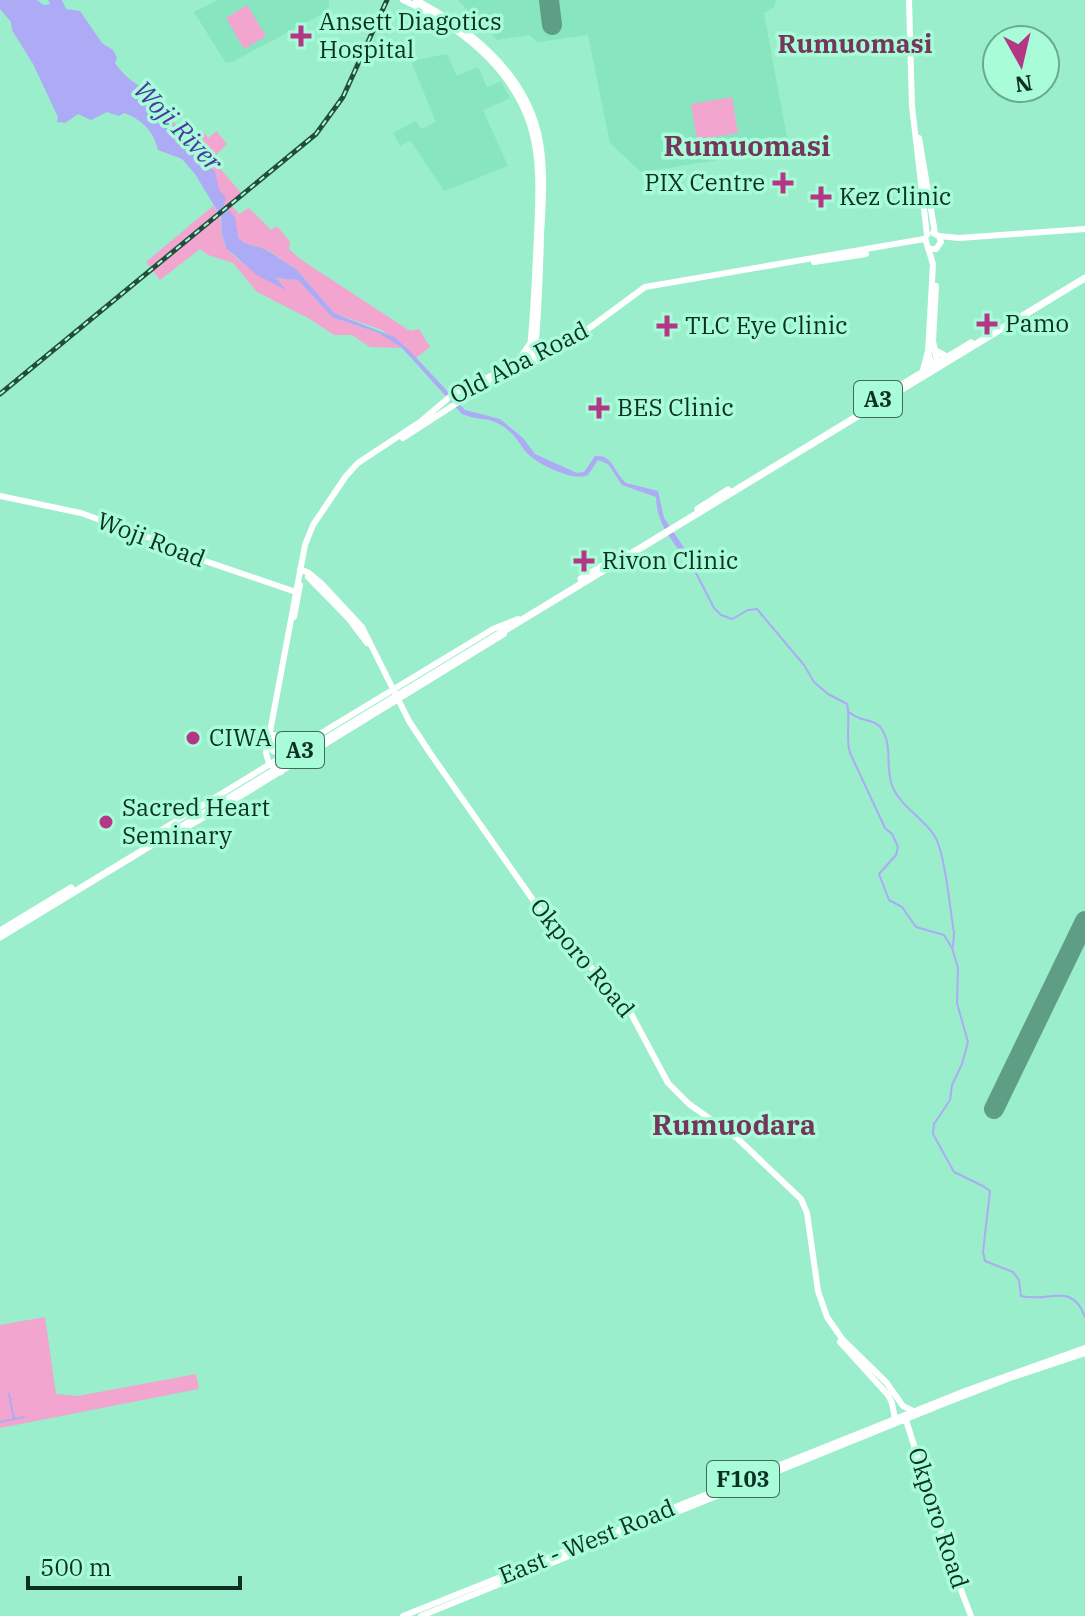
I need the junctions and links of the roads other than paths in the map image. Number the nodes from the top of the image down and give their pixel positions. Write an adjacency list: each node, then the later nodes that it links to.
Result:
1 (403, 0): 7 (main road)
2 (416, 0): 7 (main road)
3 (911, 0): 5 (main road)
4 (1085, 231): 5 (main road, Old Aba Road)
5 (932, 241): 8 (main road); 9 (main road, Old Aba Road); 11 (main road, Old Aba Road)
6 (1085, 275): 10 (highway, A3); 13 (highway, A3)
7 (533, 344): 9 (main road); 11 (main road); 12 (main road)
8 (931, 352): 10 (highway); 13 (main road); 14 (highway)
9 (545, 354): 11 (main road, Old Aba Road)
10 (947, 357): 13 (highway, A3)
11 (535, 360): 12 (main road, Old Aba Road); 15 (main road, Old Aba Road)
12 (514, 367): 15 (main road, Old Aba Road)
13 (936, 368): 14 (highway, A3); 17 (highway, A3)
14 (923, 372): 17 (highway, A3)
15 (445, 406): 18 (main road, Old Aba Road)
16 (0, 496): 19 (main road, Woji Road)
17 (672, 527): 20 (highway, A3)
18 (301, 571): 19 (main road, Old Aba Road); 21 (main road, Okporo Road)
19 (297, 592): 29 (main road, Old Aba Road); 31 (main road, Old Aba Road)
20 (517, 622): 22 (main road); 25 (main road); 35 (highway, A3)
21 (386, 677): 22 (main road); 23 (main road, Okporo Road); 24 (main road)
22 (406, 681): 23 (main road)
23 (392, 690): 24 (main road); 25 (main road, Okporo Road)
24 (378, 698): 28 (main road)
25 (397, 700): 26 (main road); 27 (main road, Okporo Road); 40 (main road, Okporo Road)
26 (379, 711): 27 (main road); 30 (main road)
27 (401, 713): 40 (main road, Okporo Road)
28 (296, 747): 30 (main road); 31 (main road)
29 (266, 753): 32 (main road, Old Aba Road); 34 (main road)
30 (309, 754): 33 (main road)
31 (283, 755): 32 (main road)
32 (269, 764): 33 (main road); 34 (main road)
33 (281, 772): 37 (main road)
34 (253, 774): 36 (main road)
35 (183, 823): 36 (highway, A3); 37 (highway, A3)
36 (158, 836): 38 (highway, A3)
37 (147, 847): 39 (highway, A3)
38 (0, 931)
39 (0, 937)
40 (649, 1052): 42 (main road, Okporo Road)
41 (1085, 1351): 43 (main road, East - West Road / F103); 45 (main road, East - West Road / F103)
42 (896, 1402): 43 (main road, Okporo Road); 44 (main road, Okporo Road)
43 (913, 1411): 44 (main road, East - West Road / F103)
44 (895, 1419): 46 (main road, East - West Road / F103)
45 (906, 1420): 46 (main road, East - West Road / F103); 49 (main road, Okporo Road)
46 (433, 1608): 47 (main road, East - West Road / F103); 48 (main road, East - West Road / F103)
47 (403, 1616)
48 (421, 1616)
49 (971, 1616)

